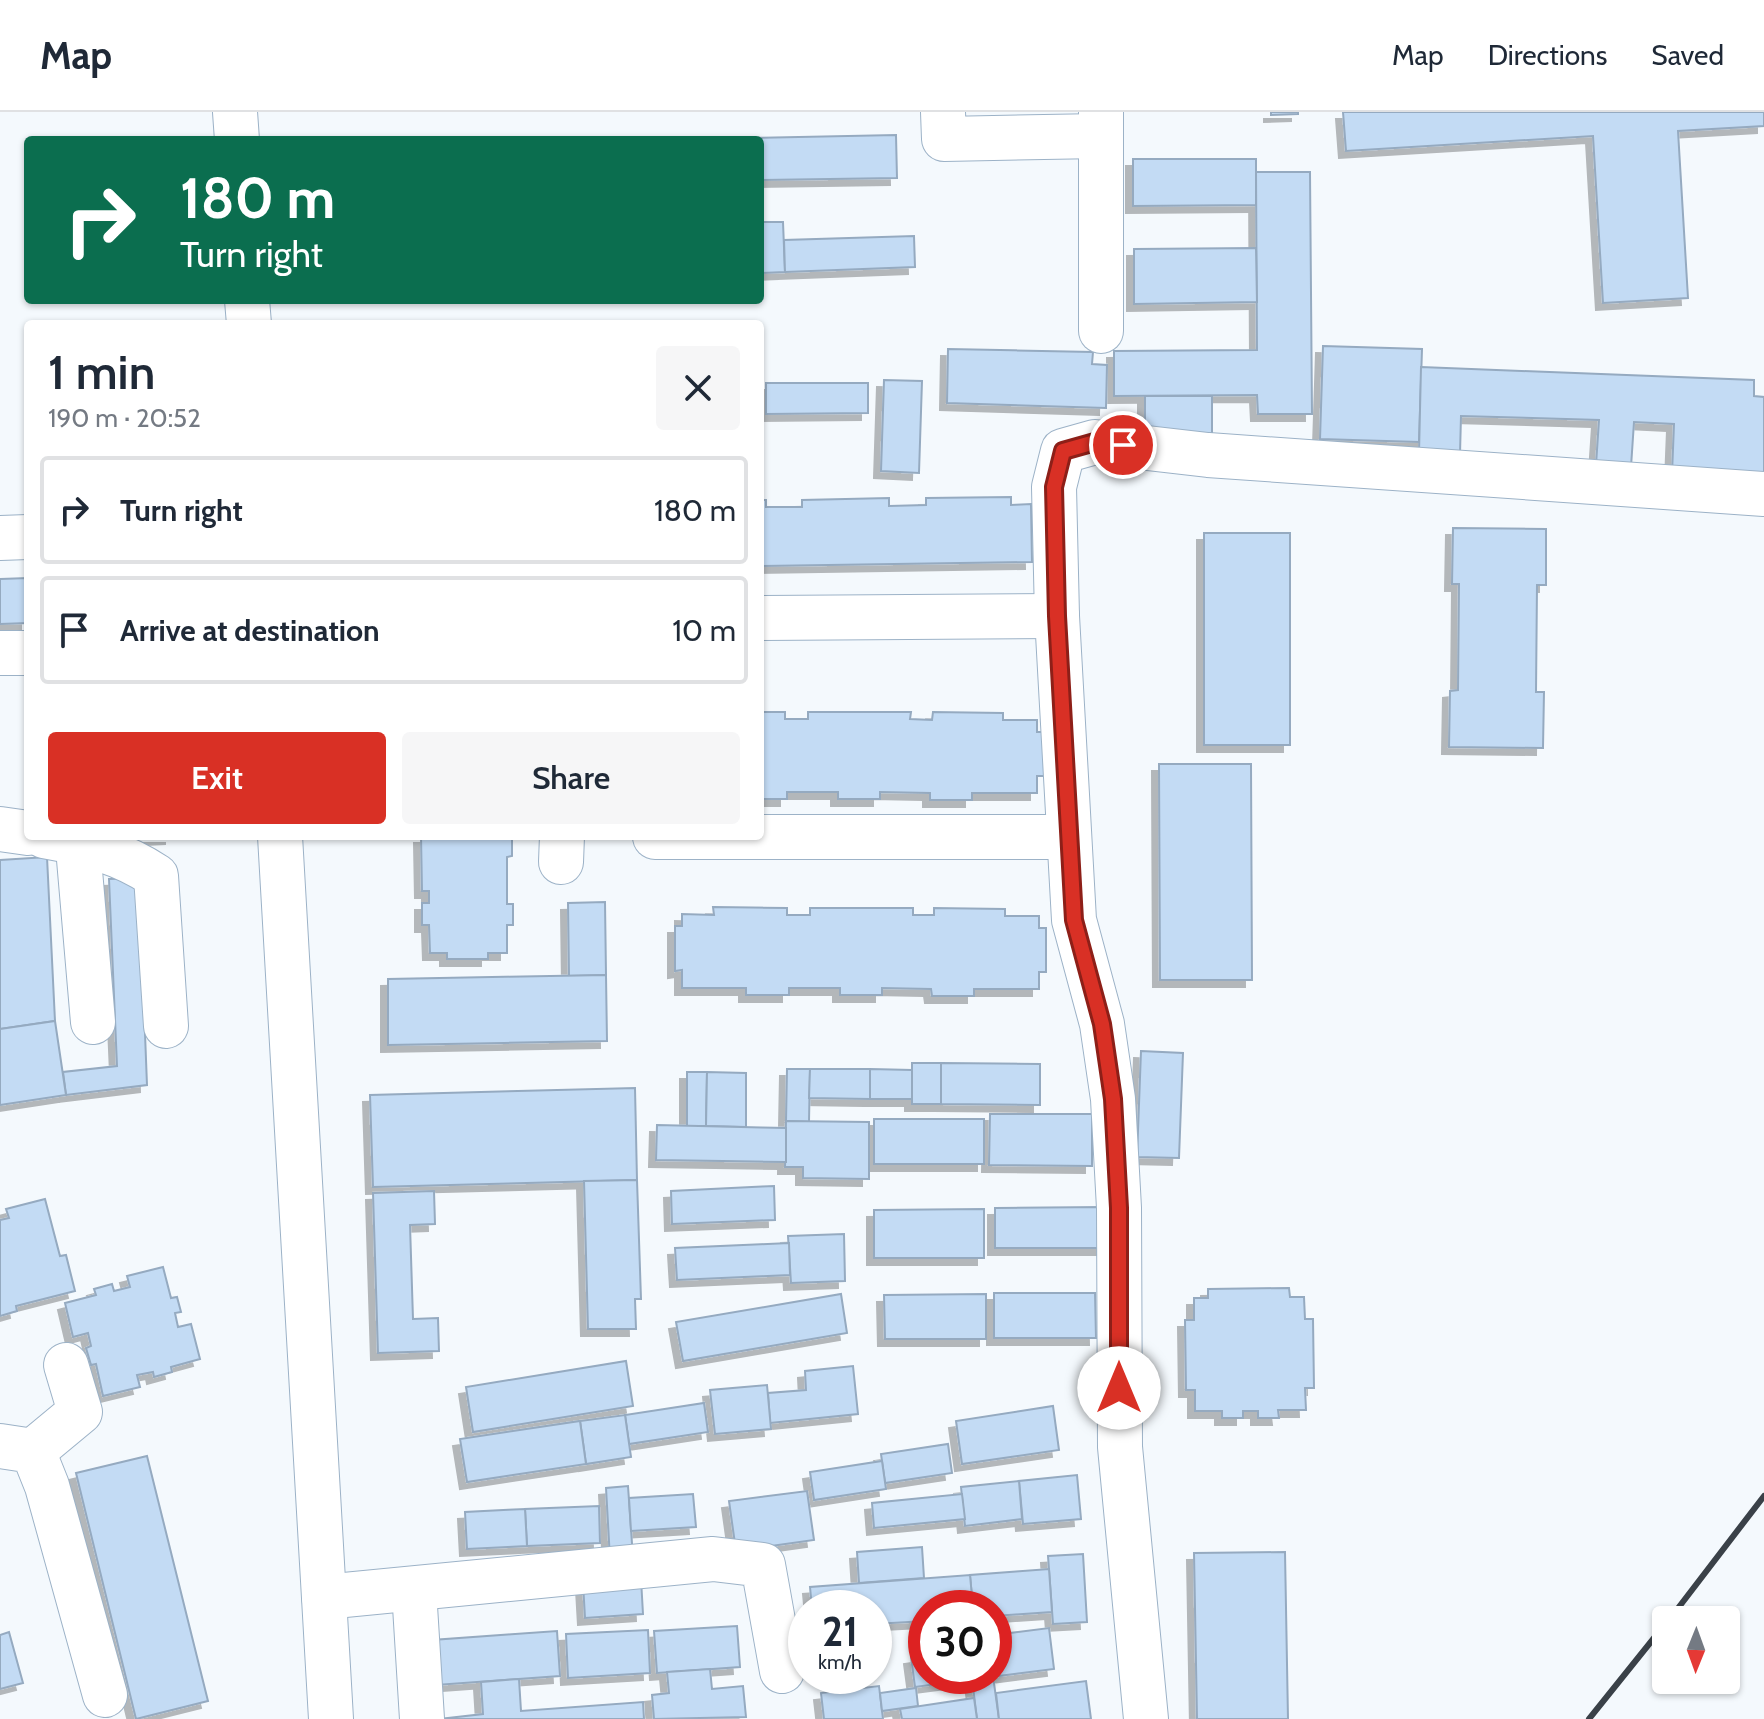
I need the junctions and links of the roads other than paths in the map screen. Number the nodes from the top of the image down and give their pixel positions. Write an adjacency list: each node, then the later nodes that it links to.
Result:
1 (235, 112): 4 (street)
2 (943, 112): 3 (street)
3 (1100, 124): 5 (street)
4 (237, 136)
5 (1101, 331)
6 (1764, 494): 9 (street)
7 (24, 537): 8 (street)
8 (0, 538)
9 (1057, 616): 10 (street); 16 (street)
10 (764, 618)
11 (0, 653): 12 (street)
12 (24, 653)
13 (0, 829): 14 (street)
14 (24, 832)
15 (764, 837): 16 (street)
16 (1069, 837): 30 (street)
17 (66, 840): 20 (street)
18 (72, 840): 21 (street)
19 (280, 840): 25 (street)
20 (93, 1022)
21 (166, 1026)
22 (66, 1365): 23 (street)
23 (16, 1449): 27 (street)
24 (414, 1590): 25 (street); 26 (street); 29 (street)
25 (324, 1597): 28 (street)
26 (782, 1671)
27 (105, 1695)
28 (331, 1719)
29 (422, 1719)
30 (1146, 1719)

